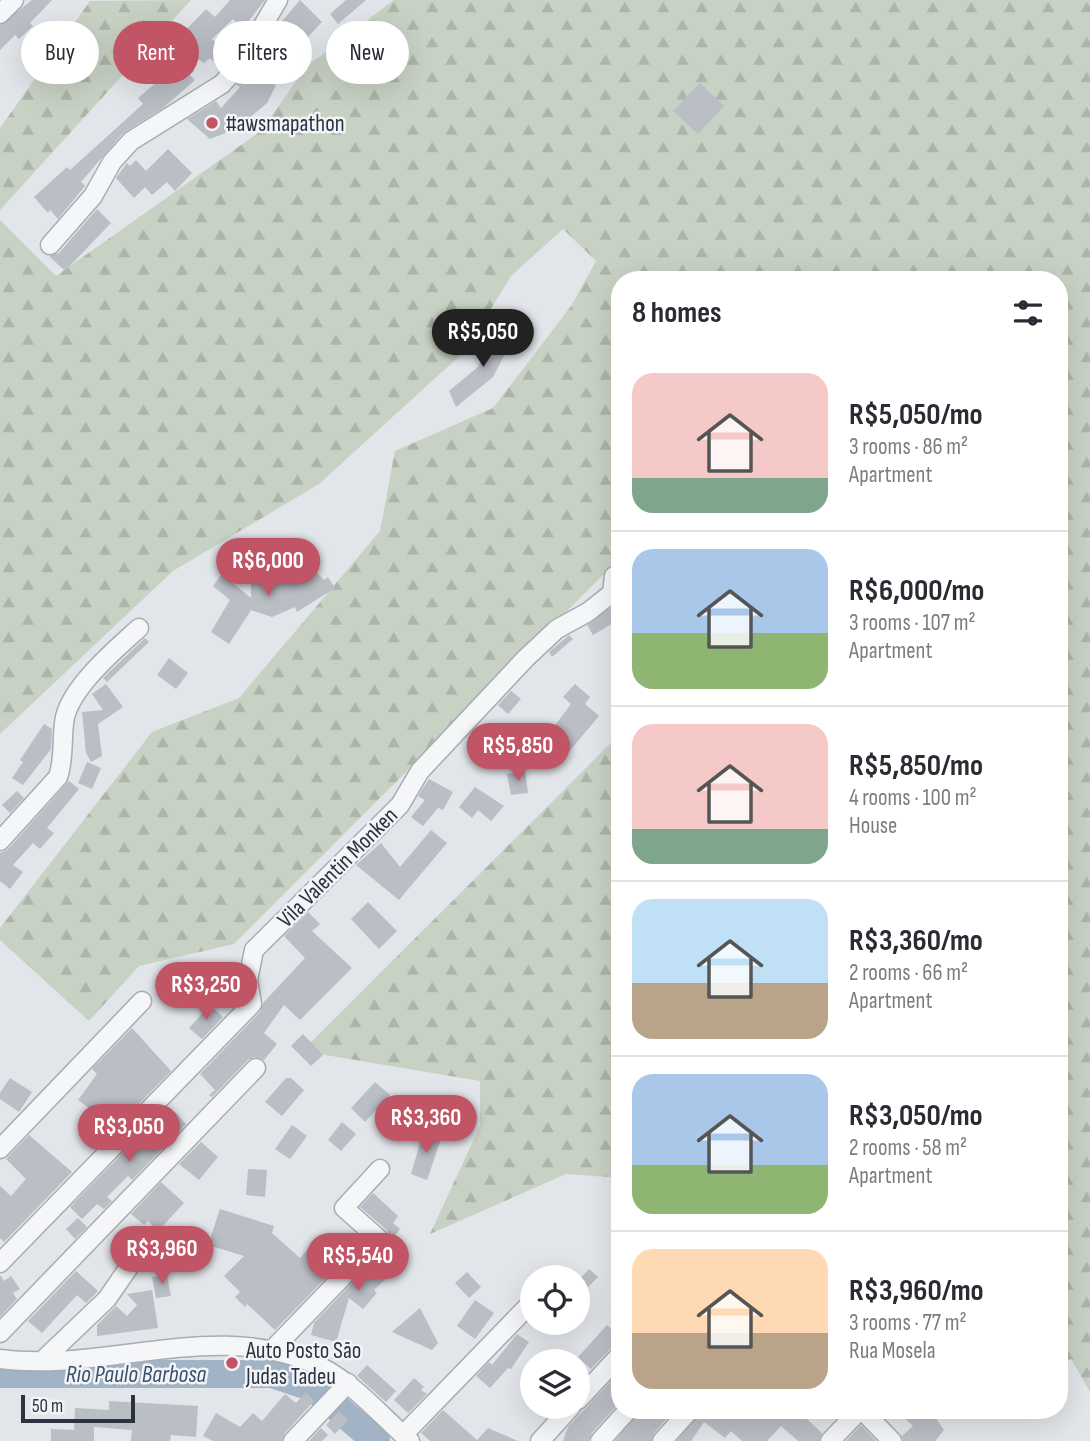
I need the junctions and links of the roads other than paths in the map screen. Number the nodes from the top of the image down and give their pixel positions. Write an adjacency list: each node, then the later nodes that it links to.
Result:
1 (14, 0): 3 (street)
2 (278, 0): 4 (street)
3 (0, 14)
4 (50, 245)
5 (611, 594): 13 (street, Vila Valentin Monken)
6 (139, 628): 7 (street)
7 (0, 841)
8 (142, 1001): 10 (street)
9 (256, 1069): 15 (street)
10 (0, 1150)
11 (380, 1169): 16 (street)
12 (149, 1238): 18 (street)
13 (0, 1263)
14 (520, 1315): 27 (street)
15 (0, 1333)
16 (272, 1350): 18 (street); 20 (street)
17 (0, 1359): 18 (street)
18 (43, 1360)
19 (611, 1366): 21 (street)
20 (348, 1383): 27 (street); 28 (street)
21 (590, 1388)
22 (560, 1419): 29 (street)
23 (620, 1419): 30 (street)
24 (682, 1419): 31 (street)
25 (852, 1419): 32 (street)
26 (870, 1419): 33 (street)
27 (407, 1438)
28 (293, 1441)
29 (540, 1441)
30 (600, 1441)
31 (662, 1441)
32 (830, 1441)
33 (892, 1441)

